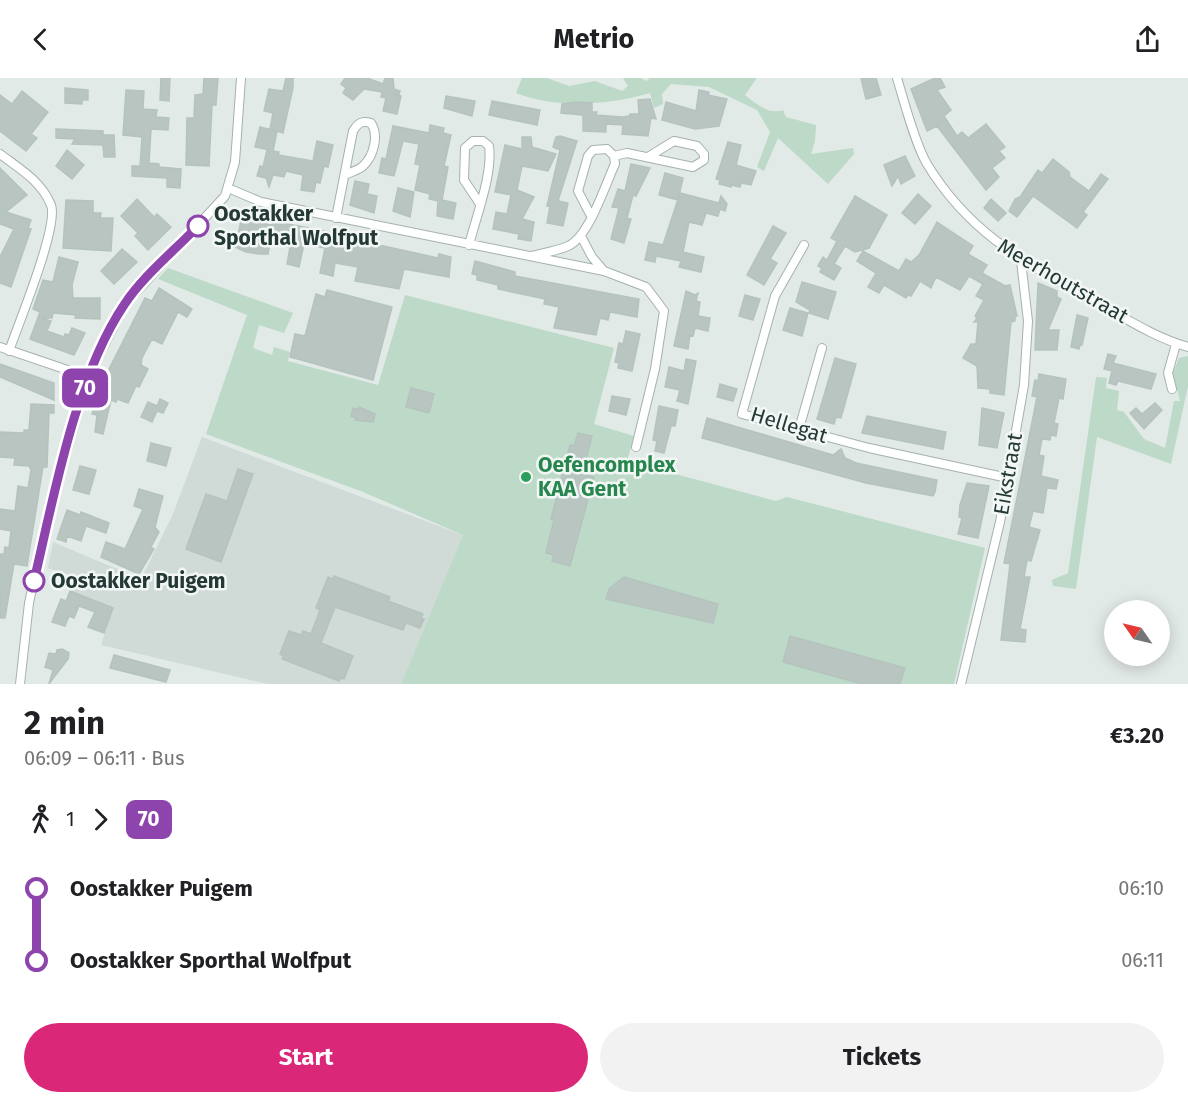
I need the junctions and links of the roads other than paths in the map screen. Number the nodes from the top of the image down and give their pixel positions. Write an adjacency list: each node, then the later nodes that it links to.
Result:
1 (241, 78): 7 (street)
2 (897, 78): 15 (street, Meerhoutstraat)
3 (0, 154): 21 (street)
4 (614, 156): 5 (street); 9 (street); 9 (street)
5 (648, 157): 5 (street)
6 (345, 175): 6 (street); 10 (street)
7 (228, 188): 10 (street); 22 (street)
8 (480, 204): 8 (street); 12 (street)
9 (591, 216): 11 (street)
10 (336, 218): 12 (street)
11 (582, 236): 14 (street); 16 (street)
12 (469, 245): 14 (street)
13 (804, 245): 24 (street, Hellegat)
14 (528, 256): 16 (street)
15 (1021, 261): 17 (street, Meerhoutstraat); 26 (street, Eikstraat)
16 (604, 271): 25 (street)
17 (1176, 344): 19 (street, Meerhoutstraat); 23 (street)
18 (0, 347): 21 (street)
19 (1188, 347)
20 (822, 348): 24 (street)
21 (9, 351): 22 (street)
22 (88, 377): 27 (street)
23 (1172, 389)
24 (799, 429): 26 (street, Hellegat)
25 (636, 447)
26 (1008, 478): 28 (street, Eikstraat)
27 (20, 684)
28 (962, 684)

